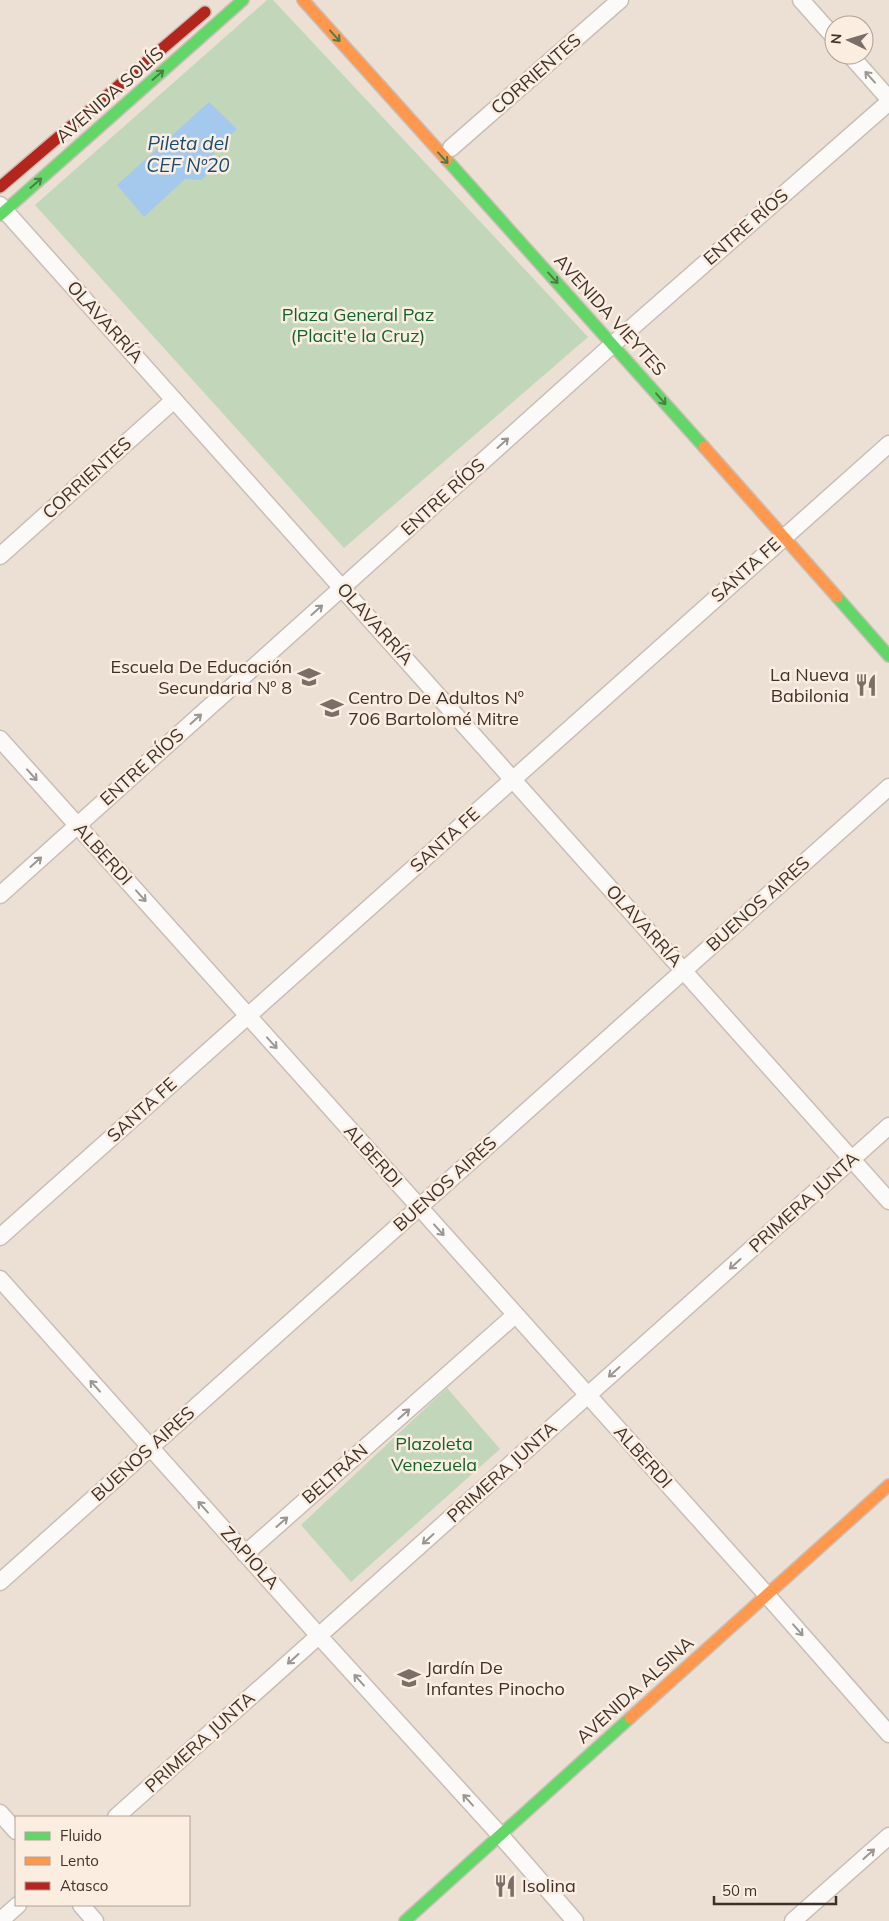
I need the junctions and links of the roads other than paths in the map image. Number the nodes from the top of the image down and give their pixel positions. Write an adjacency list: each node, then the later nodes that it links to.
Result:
1 (243, 0): 12 (main road, AVENIDA SOLÍS, one-way to 1)
2 (303, 0): 13 (main road, AVENIDA VIEYTES, one-way to 13)
3 (620, 0): 10 (street, CORRIENTES)
4 (801, 0): 6 (street)
5 (212, 6): 11 (main road, AVENIDA SOLÍS)
6 (824, 26)
7 (859, 65): 8 (street, one-way to 7)
8 (889, 100): 13 (street, ENTRE RÍOS)
9 (432, 126): 10 (main road, AVENIDA VIEYTES)
10 (451, 148): 13 (main road, AVENIDA VIEYTES)
11 (0, 187)
12 (2, 210): 14 (street, OLAVARRÍA)
13 (617, 341): 16 (main road, AVENIDA VIEYTES); 18 (street, ENTRE RÍOS, one-way to 13)
14 (174, 400): 17 (street, CORRIENTES); 18 (street, OLAVARRÍA)
15 (889, 444): 16 (street, SANTA FE)
16 (786, 534): 19 (main road, AVENIDA VIEYTES); 20 (main road, AVENIDA VIEYTES); 22 (street, SANTA FE)
17 (0, 556)
18 (342, 588): 22 (street, OLAVARRÍA); 24 (street, ENTRE RÍOS, one-way to 18)
19 (889, 640)
20 (889, 656)
21 (0, 739): 24 (street, ALBERDI, one-way to 24)
22 (513, 779): 26 (street, OLAVARRÍA); 27 (street, SANTA FE)
23 (889, 787): 26 (street, BUENOS AIRES)
24 (77, 825): 25 (street, ENTRE RÍOS, one-way to 24); 27 (street, ALBERDI, one-way to 27)
25 (0, 895)
26 (684, 970): 29 (street, OLAVARRÍA); 31 (street, BUENOS AIRES)
27 (248, 1016): 31 (street, ALBERDI, one-way to 31); 32 (street, SANTA FE)
28 (889, 1126): 29 (street, PRIMERA JUNTA)
29 (852, 1160): 30 (street, OLAVARRÍA); 35 (street, PRIMERA JUNTA, one-way to 35)
30 (889, 1201)
31 (419, 1207): 34 (street, ALBERDI, one-way to 34); 36 (street, BUENOS AIRES)
32 (0, 1236)
33 (0, 1279): 36 (street, ZAPIOLA, one-way to 33)
34 (515, 1315): 35 (street, ALBERDI); 38 (street, BELTRÁN, one-way to 34)
35 (587, 1396): 40 (street, ALBERDI); 41 (street, PRIMERA JUNTA, one-way to 41)
36 (150, 1447): 38 (street, ZAPIOLA, one-way to 36); 39 (street, BUENOS AIRES)
37 (889, 1485): 40 (main road, AVENIDA ALSINA)
38 (246, 1554): 41 (street, ZAPIOLA)
39 (0, 1582)
40 (766, 1594): 42 (street, ALBERDI, one-way to 42); 46 (main road, AVENIDA ALSINA)
41 (319, 1636): 44 (street, PRIMERA JUNTA, one-way to 44); 46 (street, ZAPIOLA, one-way to 41)
42 (889, 1734)
43 (0, 1813): 45 (street)
44 (117, 1816)
45 (15, 1830)
46 (501, 1836): 52 (main road, AVENIDA ALSINA); 53 (street, ZAPIOLA)
47 (889, 1836): 54 (street, one-way to 47)
48 (17, 1906): 50 (street)
49 (82, 1906): 51 (street)
50 (0, 1920)
51 (95, 1921)
52 (405, 1921)
53 (575, 1921)
54 (793, 1921)

